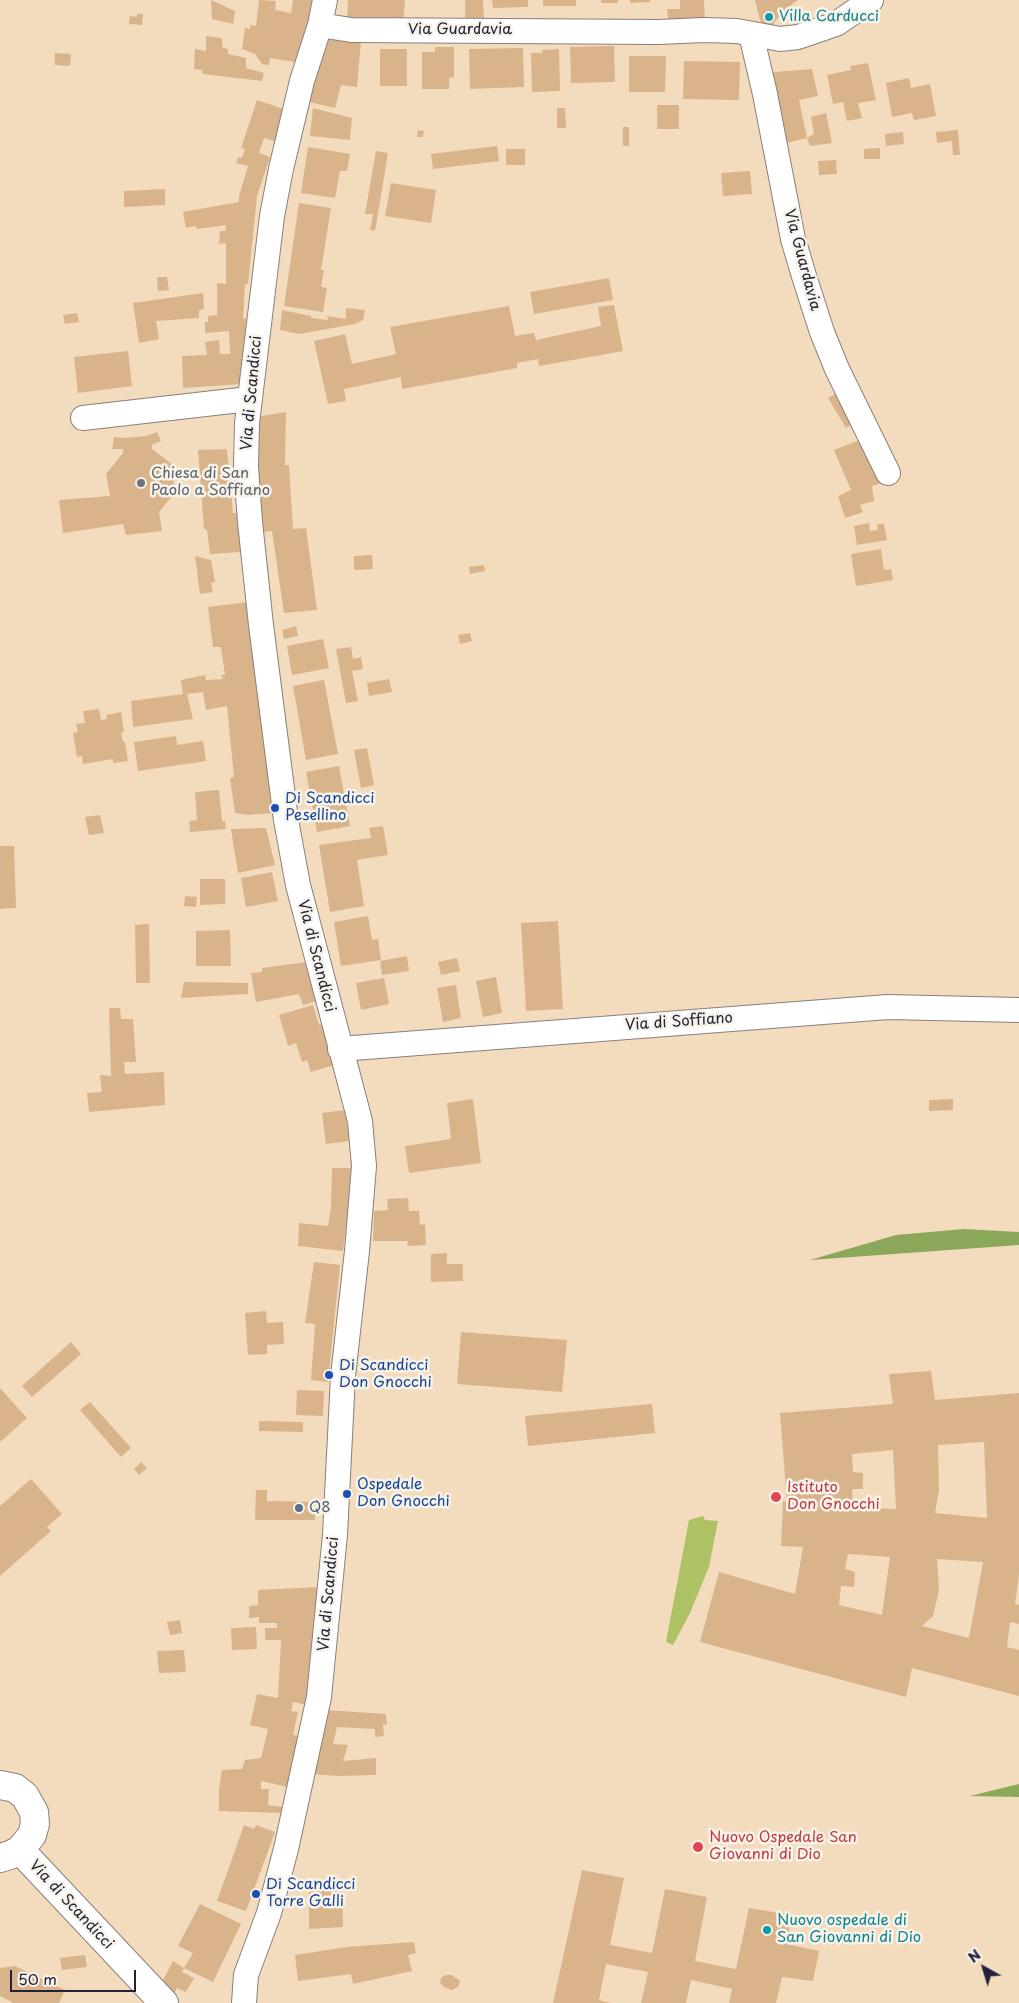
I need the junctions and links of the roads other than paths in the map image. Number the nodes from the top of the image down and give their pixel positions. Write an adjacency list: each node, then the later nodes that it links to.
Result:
1 (325, 0): 3 (street, Via di Scandicci)
2 (871, 0): 4 (street, Via Guardavia)
3 (320, 25): 4 (street, Via Guardavia); 5 (street, Via di Scandicci)
4 (751, 34): 7 (street, Via Guardavia)
5 (249, 399): 6 (street); 9 (street, Via di Scandicci)
6 (84, 418)
7 (888, 473)
8 (1019, 1010): 9 (street, Via di Soffiano)
9 (340, 1049): 12 (street, Via di Scandicci)
10 (0, 1785): 11 (main road)
11 (10, 1854): 13 (main road, Via di Scandicci)
12 (269, 1913): 14 (street, Via di Scandicci); 15 (street, Via di Scandicci)
13 (164, 2003)
14 (244, 2003)
15 (259, 2003)

